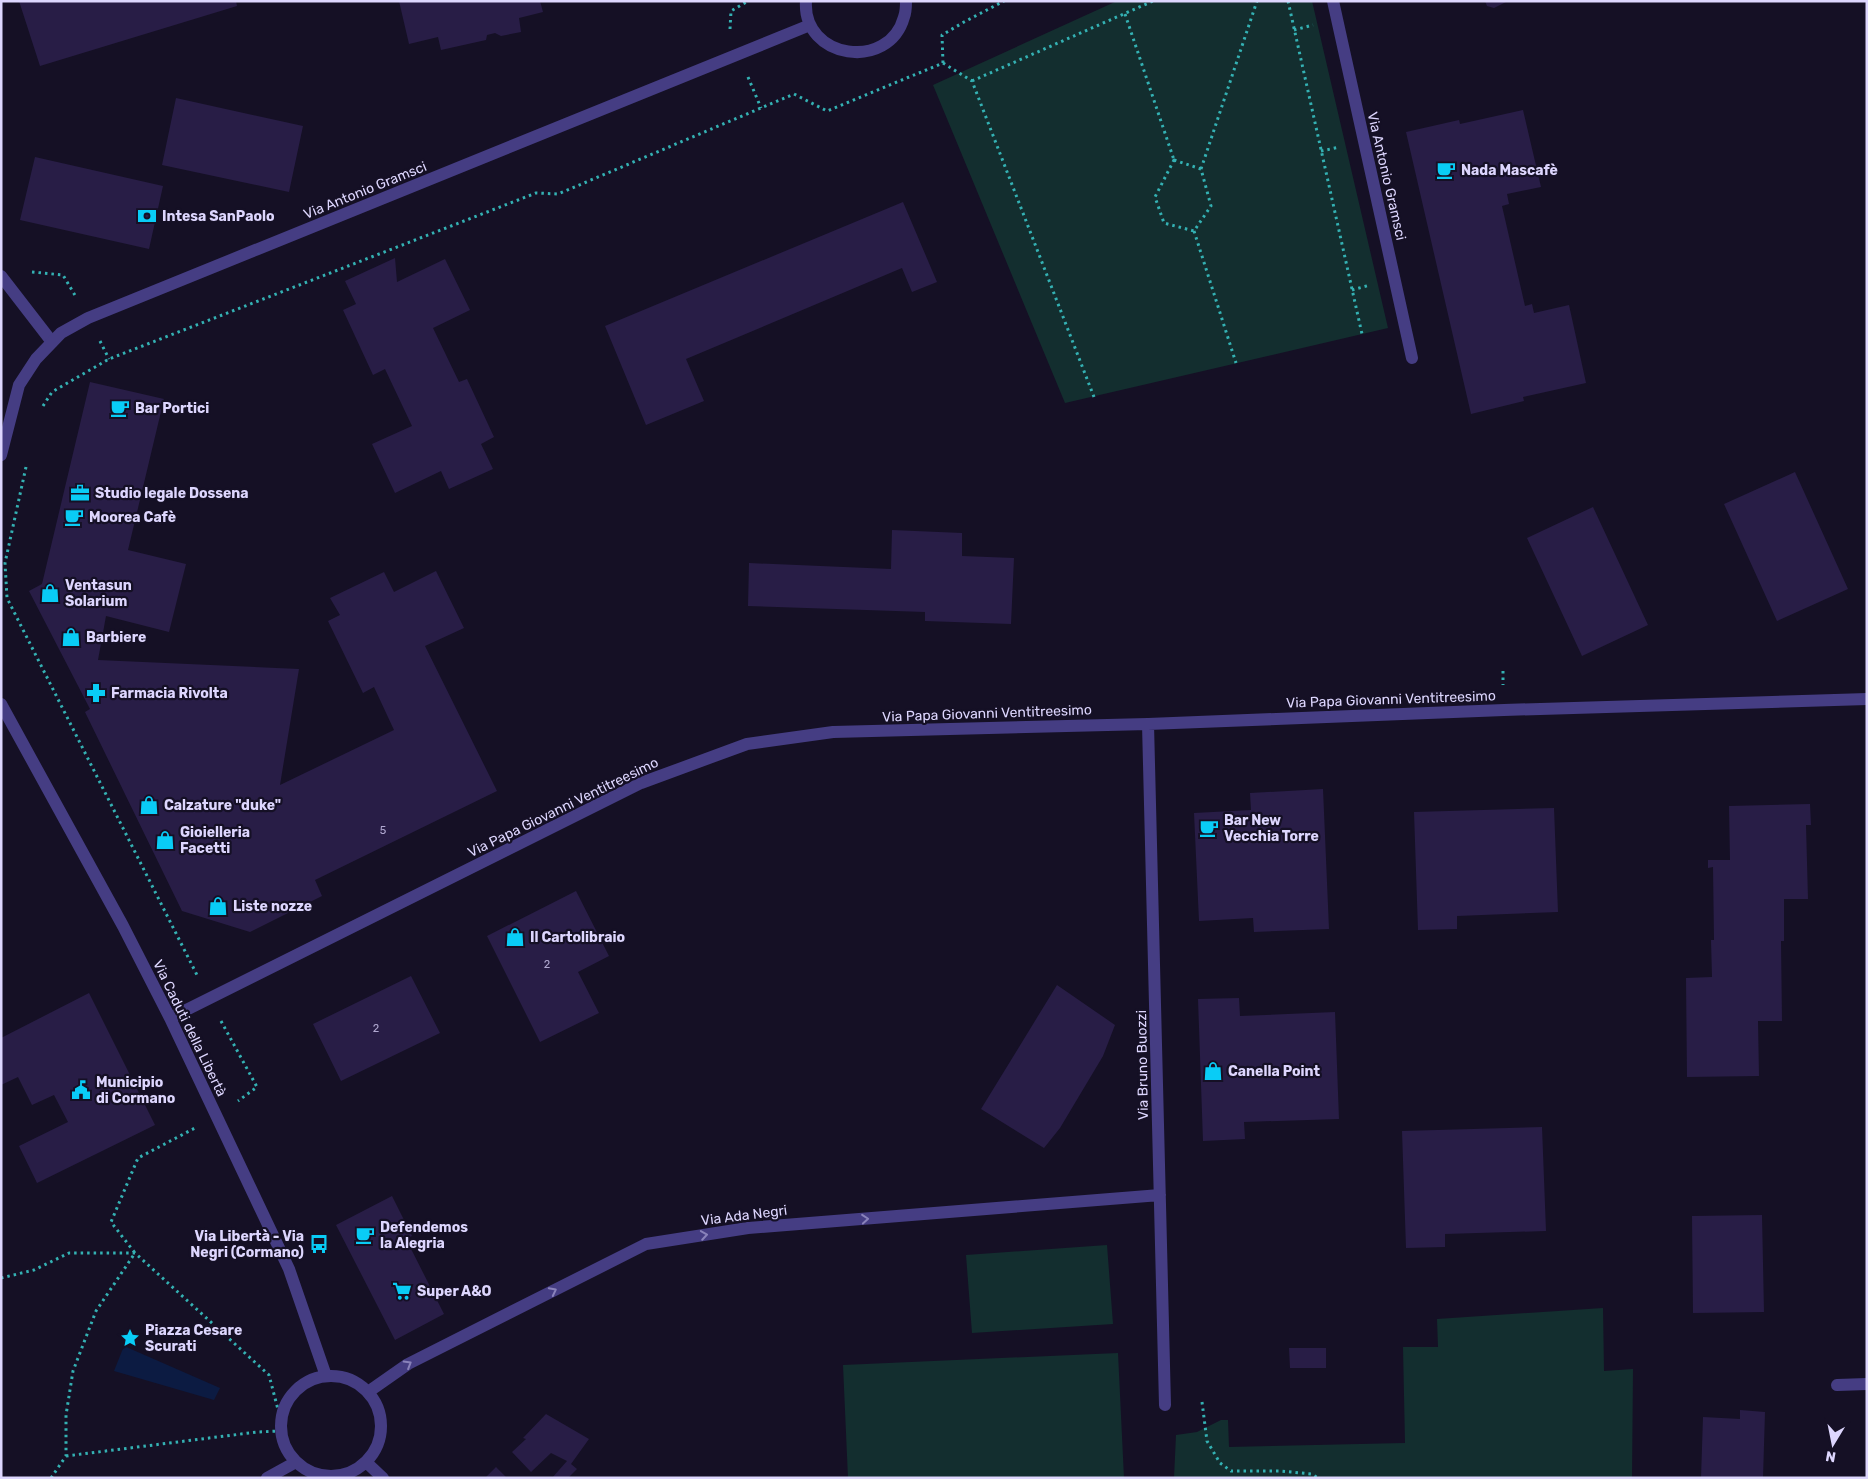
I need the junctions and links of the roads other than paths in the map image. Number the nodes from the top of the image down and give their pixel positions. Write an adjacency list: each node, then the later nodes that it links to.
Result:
1 (806, 1): 4 (street)
2 (906, 1): 4 (street)
3 (1333, 1): 7 (street, Via Antonio Gramsci)
4 (810, 25): 6 (street, Via Antonio Gramsci)
5 (1, 276): 6 (street)
6 (52, 342): 8 (street, Via Antonio Gramsci)
7 (1412, 358)
8 (1, 455)
9 (1867, 699): 11 (street, Via Papa Giovanni Ventitreesimo)
10 (1, 704): 12 (street, Via Caduti della Libertà)
11 (1148, 724): 12 (street, Via Papa Giovanni Ventitreesimo); 13 (street, Via Bruno Buozzi)
12 (170, 1018): 14 (street, Via Caduti della Libertà)
13 (1160, 1195): 17 (street, Via Ada Negri, one-way to 13); 18 (street, Via Bruno Buozzi)
14 (326, 1376): 17 (street); 19 (street)
15 (1867, 1384): 16 (street)
16 (1836, 1385)
17 (368, 1392): 20 (street)
18 (1165, 1405)
19 (296, 1462): 21 (street); 22 (street)
20 (366, 1462): 21 (street); 23 (street)
21 (343, 1477)
22 (267, 1478)
23 (383, 1478)

